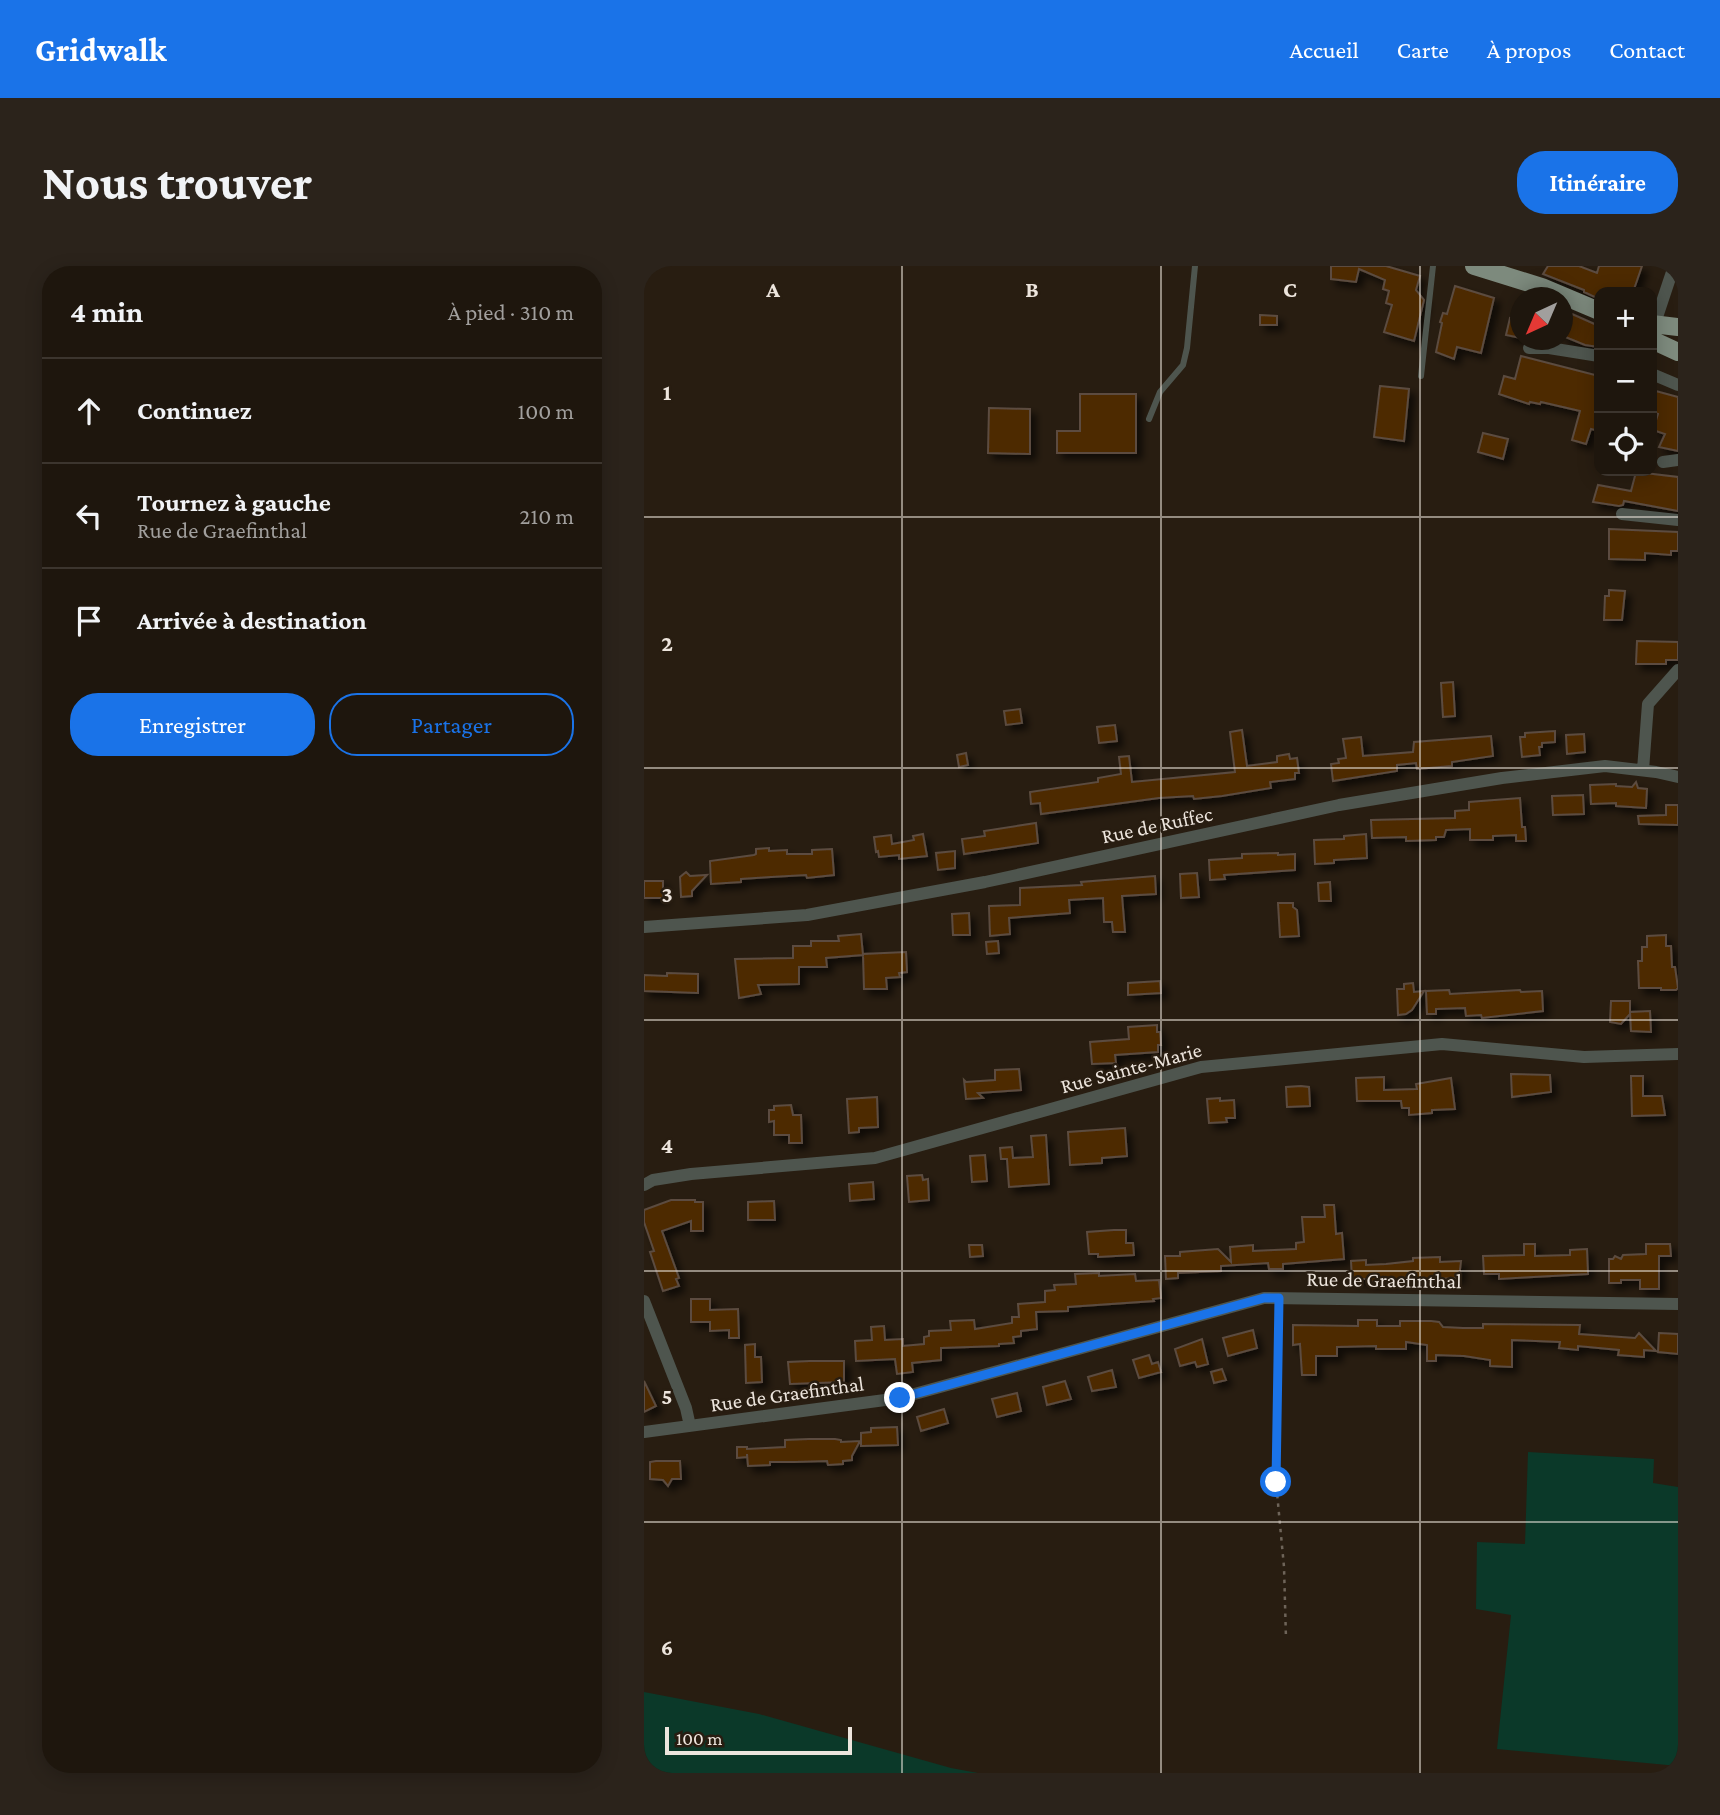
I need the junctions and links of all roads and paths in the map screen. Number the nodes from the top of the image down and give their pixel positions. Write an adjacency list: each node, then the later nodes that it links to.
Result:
1 (1195, 266): 16 (lane)
2 (1433, 266): 13 (lane)
3 (1474, 266): 5 (main road)
4 (1674, 266): 6 (street)
5 (1594, 309)
6 (1657, 315)
7 (1678, 327): 8 (main road)
8 (1657, 329)
9 (1657, 334): 11 (main road)
10 (1562, 350): 12 (street)
11 (1678, 352)
12 (1594, 355)
13 (1421, 376)
14 (1657, 376): 15 (street)
15 (1678, 385)
16 (1149, 419)
17 (1678, 460): 18 (street)
18 (1663, 462)
19 (1622, 514): 20 (street)
20 (1678, 520)
21 (1678, 670): 22 (street)
22 (1643, 770): 23 (street, Rue de Ruffec); 24 (street, Rue de Ruffec)
23 (1678, 777)
24 (644, 927)
25 (1678, 1054): 26 (street, Rue Sainte-Marie)
26 (644, 1185)
27 (1279, 1298): 29 (street, Rue de Graefinthal); 30 (street, Rue de Graefinthal); 32 (path)
28 (644, 1301): 30 (street)
29 (1678, 1304)
30 (690, 1426): 31 (street, Rue de Graefinthal)
31 (644, 1432)
32 (1286, 1639)

